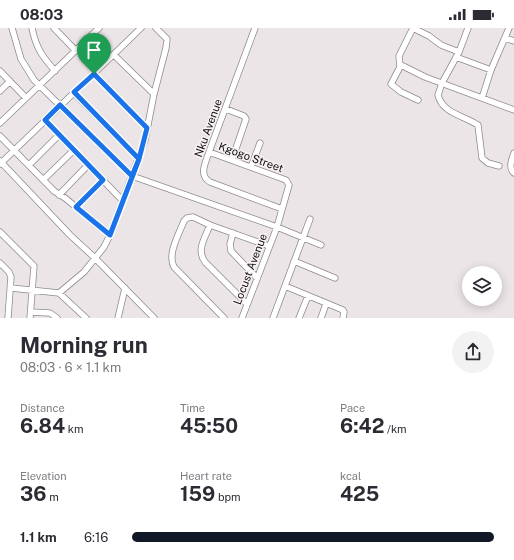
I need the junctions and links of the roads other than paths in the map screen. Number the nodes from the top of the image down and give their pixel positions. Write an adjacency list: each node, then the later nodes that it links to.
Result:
1 (12, 28): 23 (street)
2 (32, 28): 19 (street)
3 (54, 28): 13 (street)
4 (141, 28): 15 (street)
5 (156, 28): 26 (street)
6 (255, 28): 31 (street, Nku Avenue)
7 (413, 28): 14 (street); 16 (street)
8 (468, 28): 14 (street)
9 (509, 28): 11 (street)
10 (95, 29): 13 (street)
11 (505, 38): 12 (street); 17 (street)
12 (514, 41)
13 (76, 51): 19 (street)
14 (458, 54): 17 (street); 22 (street)
15 (114, 55): 20 (street); 26 (street)
16 (400, 65): 22 (street); 29 (street)
17 (490, 70): 28 (street)
18 (0, 71): 21 (street)
19 (55, 71): 23 (street)
20 (94, 74): 25 (street); 35 (street)
21 (10, 81): 24 (street); 27 (street)
22 (442, 83): 28 (street); 48 (street)
23 (40, 86): 27 (street); 30 (street)
24 (0, 91)
25 (74, 92): 30 (street); 43 (street)
26 (154, 94): 35 (street)
27 (26, 98): 34 (street)
28 (482, 98): 32 (street)
29 (418, 100)
30 (60, 105): 33 (street); 51 (street)
31 (226, 109): 41 (street, Nku Avenue); 44 (street)
32 (514, 110)
33 (45, 120): 36 (street); 39 (street)
34 (0, 123)
35 (147, 128): 43 (street)
36 (60, 135): 40 (street); 46 (street)
37 (0, 136): 39 (street)
38 (260, 143): 49 (street)
39 (14, 150): 45 (street); 46 (street)
40 (74, 150): 47 (street); 52 (street)
41 (209, 152): 44 (street, Kgogo Street); 58 (street, Nku Avenue)
42 (514, 152): 50 (street)
43 (139, 159): 51 (street)
44 (232, 160): 49 (street, Kgogo Street)
45 (0, 162): 68 (street)
46 (29, 165): 52 (street)
47 (88, 165): 53 (street); 55 (street)
48 (499, 166)
49 (251, 167): 54 (street, Kgogo Street)
50 (514, 173)
51 (132, 176): 56 (street); 61 (street)
52 (44, 180): 55 (street)
53 (103, 180): 56 (street); 57 (street)
54 (286, 180): 58 (street, Locust Avenue)
55 (59, 195): 57 (street)
56 (123, 201): 64 (street)
57 (76, 207): 64 (street)
58 (282, 209): 61 (street, Locust Avenue)
59 (310, 219): 65 (street)
60 (210, 225): 63 (street); 79 (street); 88 (street)
61 (276, 227): 65 (street); 67 (street, Locust Avenue)
62 (0, 232): 76 (street)
63 (233, 233): 67 (street); 71 (street)
64 (110, 235): 68 (street)
65 (302, 238): 66 (street); 69 (street)
66 (321, 245)
67 (269, 246): 71 (street, Locust Avenue)
68 (95, 258): 75 (street); 77 (street)
69 (294, 261): 72 (street); 73 (street)
70 (0, 263): 74 (street)
71 (257, 278): 79 (street, Locust Avenue)
72 (335, 278)
73 (285, 286): 78 (street); 90 (street)
74 (11, 288): 76 (street); 83 (street)
75 (125, 288): 86 (street); 87 (street)
76 (32, 291): 77 (street); 81 (street)
77 (59, 293): 85 (street)
78 (308, 296): 80 (street); 91 (street)
79 (247, 304): 89 (street, Locust Avenue)
80 (326, 304): 82 (street); 92 (street)
81 (30, 315): 84 (street)
82 (343, 317)
83 (8, 318)
84 (57, 318)
85 (86, 318)
86 (118, 318)
87 (154, 318)
88 (224, 318)
89 (242, 318)
90 (273, 318)
91 (299, 318)
92 (321, 318)

